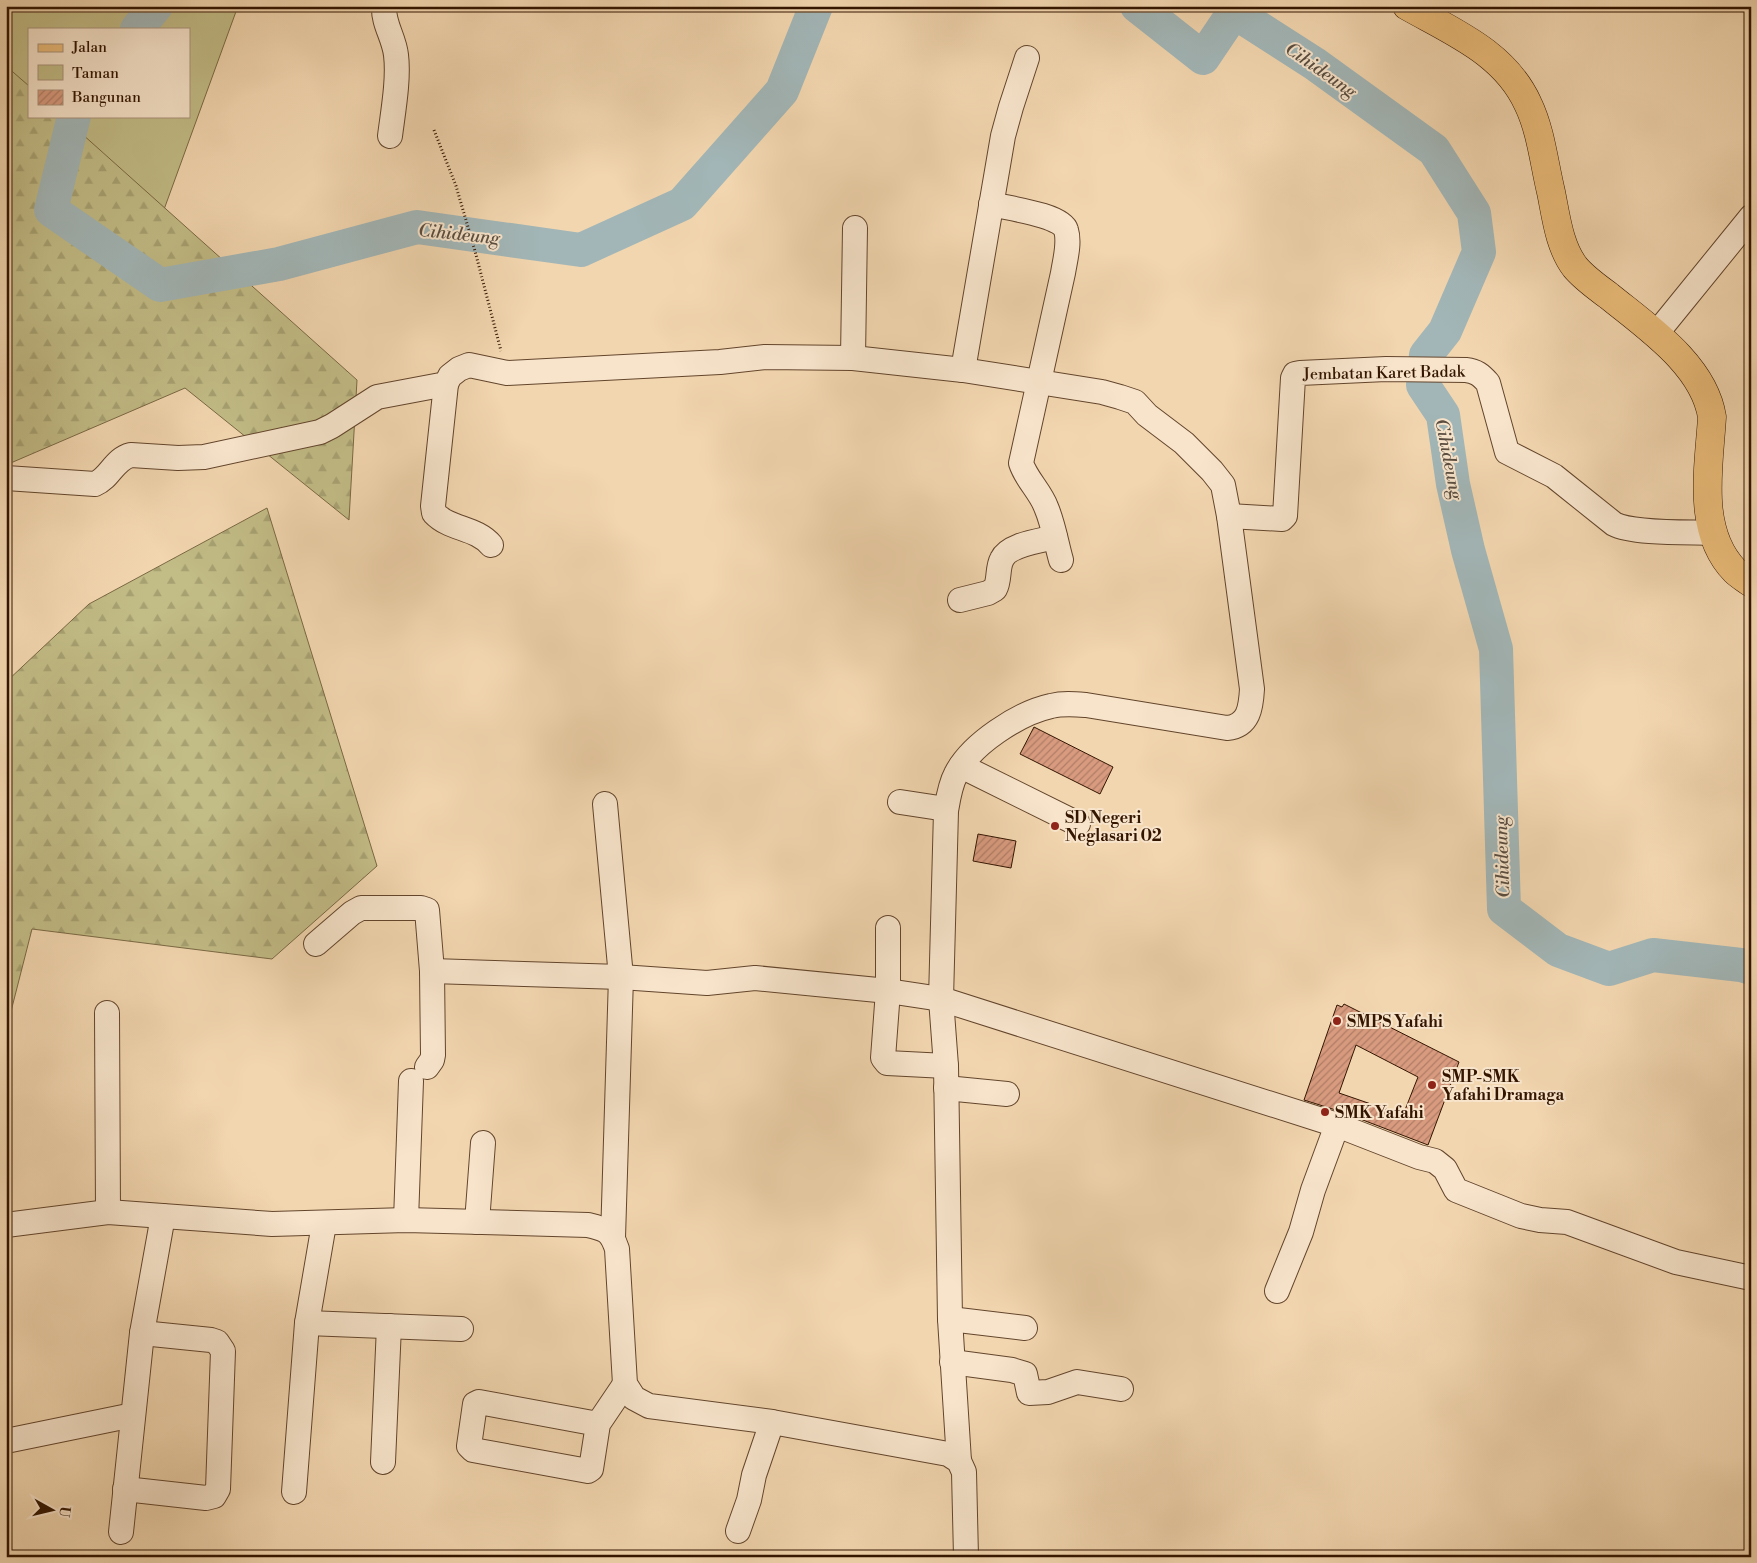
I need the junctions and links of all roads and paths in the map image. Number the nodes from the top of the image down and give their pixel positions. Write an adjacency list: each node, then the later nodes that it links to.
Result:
1 (384, 6): 5 (street)
2 (1407, 6): 9 (main road)
3 (1027, 58): 6 (street)
4 (434, 130): 12 (path)
5 (390, 136)
6 (992, 204): 11 (street); 13 (street)
7 (1751, 217): 9 (street)
8 (855, 228): 10 (street)
9 (1656, 334): 17 (main road)
10 (853, 358): 11 (street); 12 (street)
11 (963, 370): 13 (street)
12 (507, 373): 14 (street)
13 (1040, 383): 16 (street); 20 (street)
14 (446, 384): 15 (street); 18 (street)
15 (6, 478)
16 (1229, 516): 17 (street, Jembatan Karet Badak); 21 (street)
17 (1713, 533): 19 (main road)
18 (491, 545)
19 (1751, 583)
20 (960, 600)
21 (961, 766): 24 (street); 25 (street)
22 (900, 802): 24 (street)
23 (605, 804): 29 (street)
24 (946, 809): 31 (street)
25 (1078, 824)
26 (888, 928): 30 (street)
27 (316, 944): 28 (street)
28 (432, 970): 29 (street); 39 (street)
29 (622, 977): 30 (street); 43 (street)
30 (888, 991): 31 (street); 33 (street)
31 (941, 999): 33 (street); 35 (street)
32 (107, 1014): 37 (street)
33 (946, 1077): 34 (street); 46 (street)
34 (1007, 1094)
35 (1337, 1125): 44 (street); 45 (street)
36 (483, 1142): 40 (street)
37 (108, 1212): 38 (street); 42 (street)
38 (163, 1216): 41 (street); 51 (street)
39 (406, 1220): 40 (street); 41 (street)
40 (477, 1222): 43 (street)
41 (324, 1224): 47 (street)
42 (6, 1225)
43 (613, 1238): 53 (street)
44 (1751, 1278)
45 (1277, 1291)
46 (950, 1319): 49 (street); 52 (street)
47 (307, 1323): 48 (street); 62 (street)
48 (389, 1326): 50 (street); 60 (street)
49 (1025, 1328)
50 (462, 1329)
51 (142, 1333): 55 (street); 61 (street)
52 (952, 1362): 54 (street); 59 (street)
53 (625, 1384): 56 (street); 57 (street)
54 (1121, 1389)
55 (133, 1416): 58 (street); 61 (street)
56 (772, 1422): 59 (street); 63 (street)
57 (598, 1424): 57 (street)
58 (6, 1441)
59 (959, 1461): 65 (street)
60 (383, 1462)
61 (125, 1489): 64 (street)
62 (294, 1492)
63 (738, 1531)
64 (121, 1532)
65 (966, 1557)

